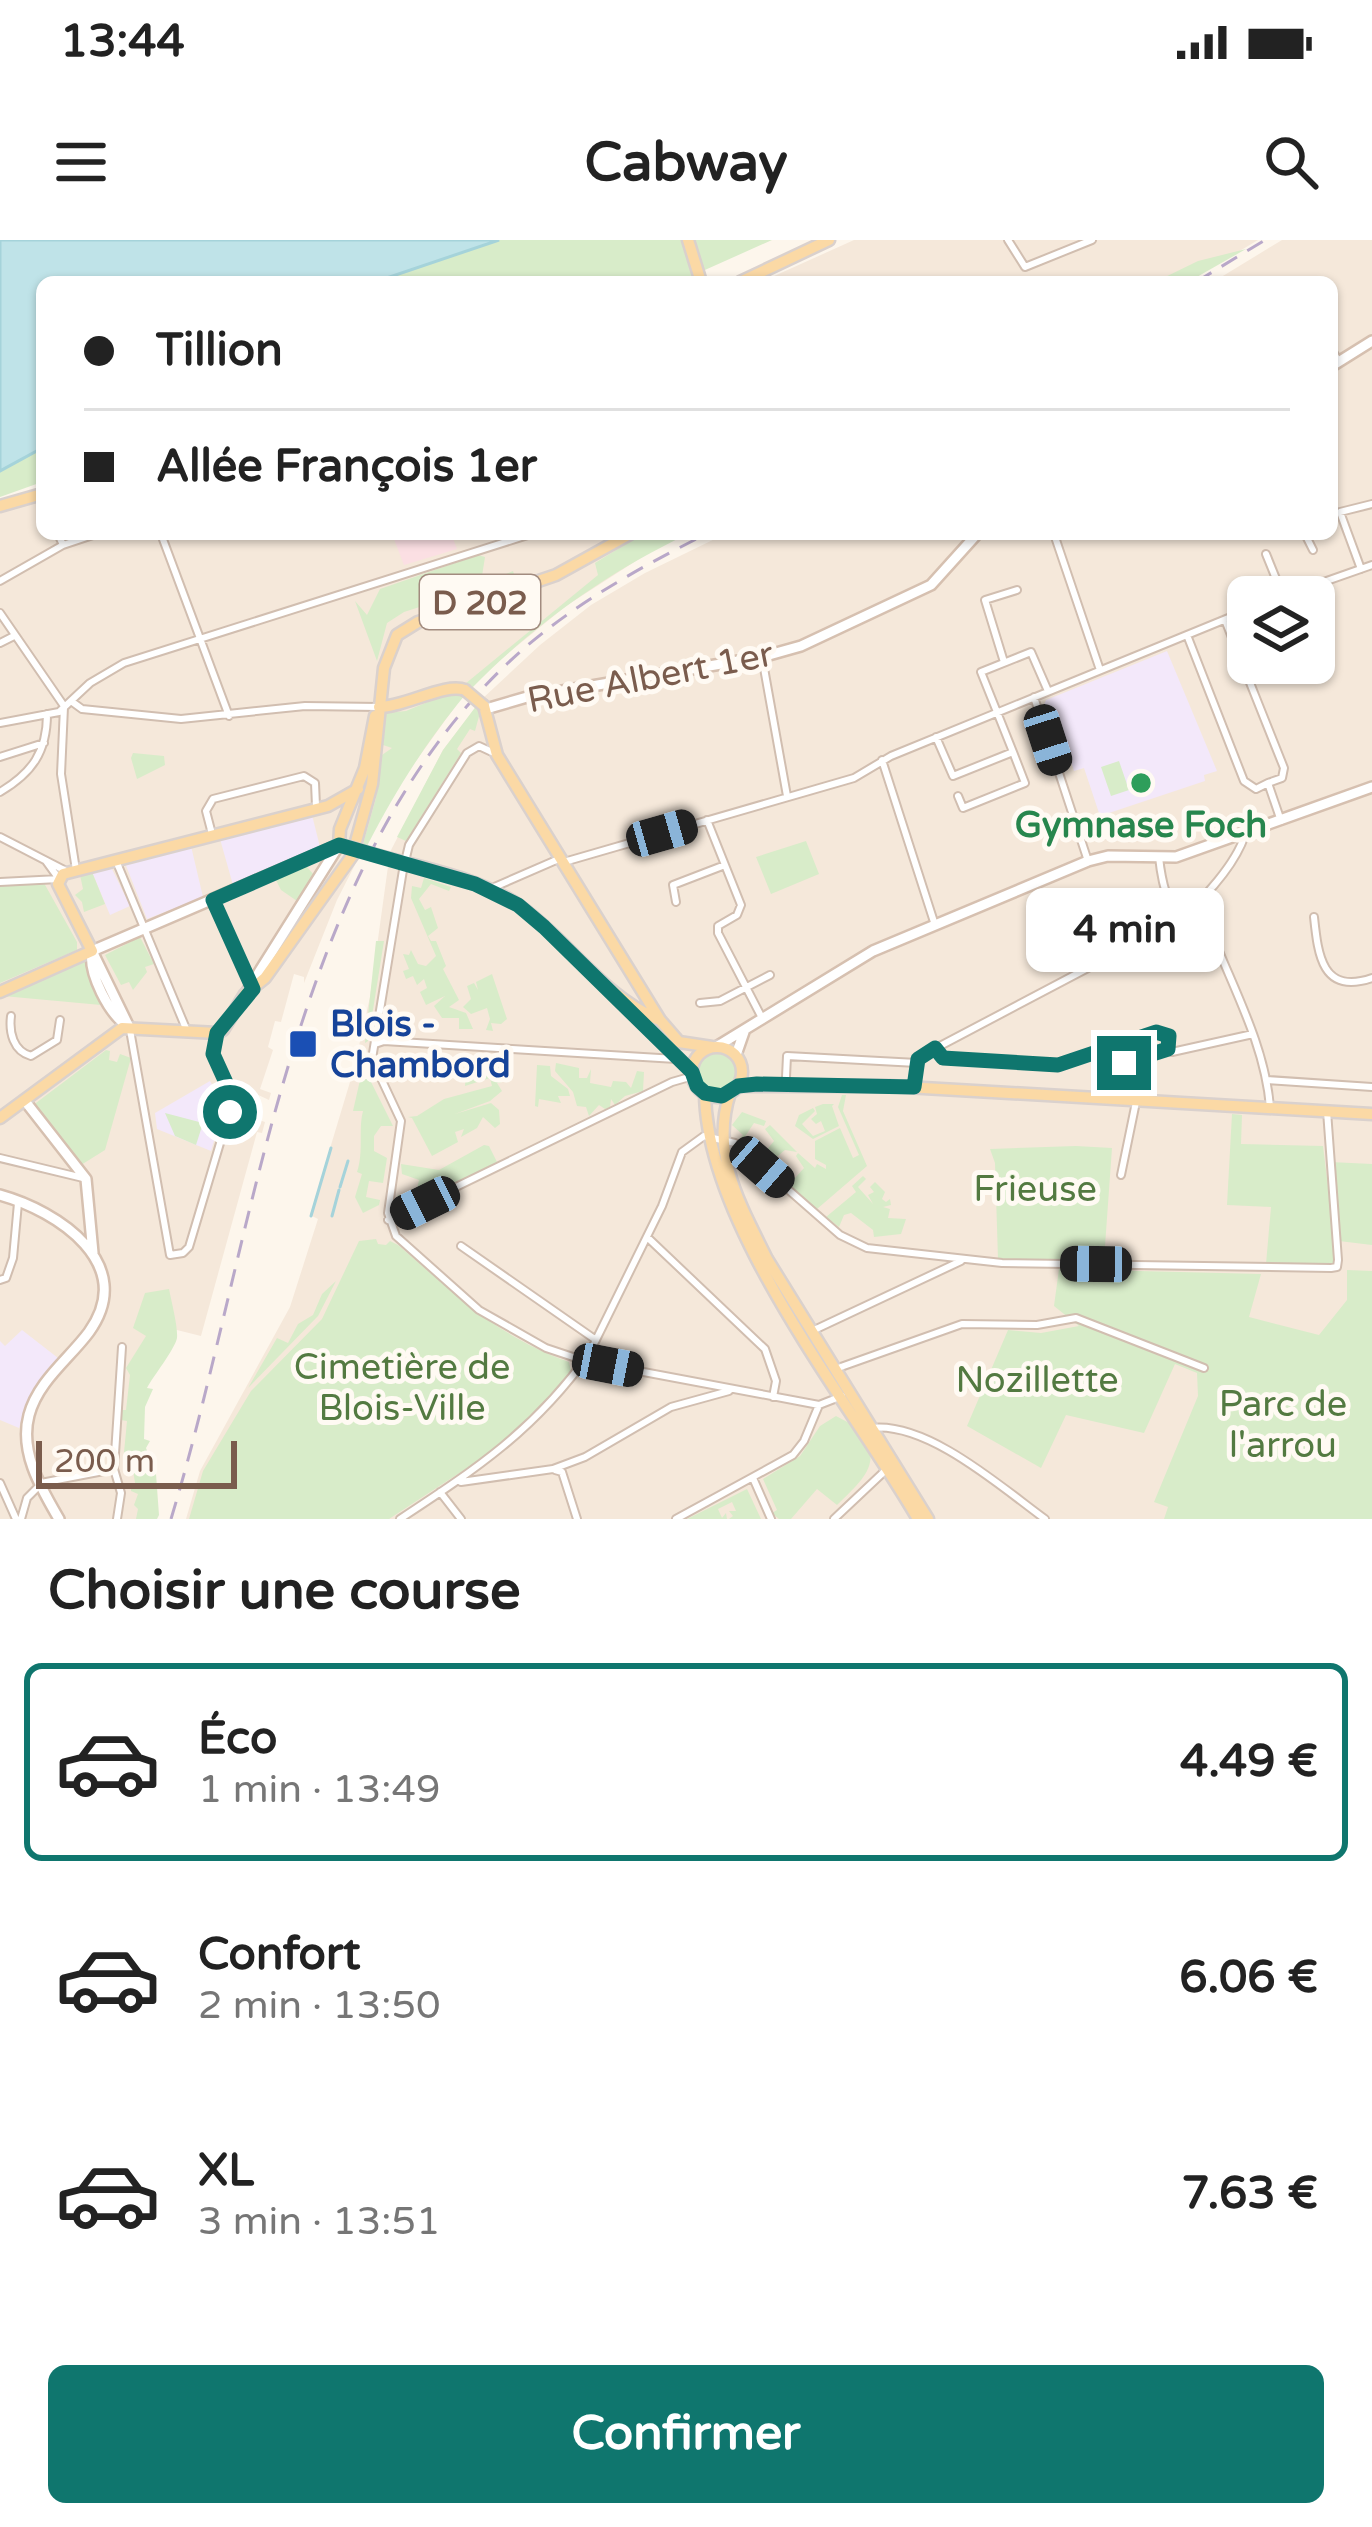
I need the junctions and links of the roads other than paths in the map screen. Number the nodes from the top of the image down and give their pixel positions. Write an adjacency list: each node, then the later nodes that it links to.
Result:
1 (688, 240): 5 (main road)
2 (829, 240): 6 (main road)
3 (1008, 240): 4 (street)
4 (1092, 240)
5 (699, 276)
6 (753, 276)
7 (1372, 341): 8 (street)
8 (1338, 362)
9 (36, 497): 11 (main road)
10 (1372, 504): 12 (street)
11 (0, 506)
12 (1338, 512)
13 (1338, 517): 26 (street)
14 (61, 540): 22 (street)
15 (78, 540): 22 (street)
16 (163, 540): 36 (street)
17 (512, 540): 36 (street)
18 (618, 540): 44 (main road, D 202)
19 (971, 540): 38 (street, Rue Albert 1er)
20 (1056, 540): 40 (street)
21 (1308, 540): 23 (street)
22 (63, 545): 29 (street)
23 (1313, 550)
24 (1266, 554): 27 (street)
25 (1372, 565): 26 (street)
26 (1361, 569): 28 (street)
27 (1274, 576)
28 (1335, 578)
29 (0, 581)
30 (1017, 590): 39 (street)
31 (0, 614): 35 (street)
32 (1227, 619): 33 (street)
33 (1224, 620): 34 (street); 56 (street)
34 (1187, 635): 40 (street); 56 (street)
35 (14, 636): 37 (street); 43 (street)
36 (200, 639): 43 (street); 48 (street)
37 (0, 643)
38 (762, 657): 46 (street, Rue Albert 1er); 60 (street)
39 (1004, 662): 41 (street); 45 (street)
40 (1100, 670): 41 (street)
41 (1048, 692): 42 (street)
42 (1034, 697): 45 (street); 72 (street)
43 (67, 704): 47 (street); 48 (street); 75 (street)
44 (379, 707): 46 (main road, bridge); 48 (street); 57 (main road, D 202); 88 (main road, D 202)
45 (998, 712): 50 (street); 52 (street)
46 (487, 713): 53 (main road)
47 (47, 714): 49 (street); 51 (street)
48 (229, 716)
49 (0, 723)
50 (936, 737): 52 (street); 55 (street)
51 (44, 742): 54 (street); 59 (street)
52 (1013, 752): 61 (street)
53 (497, 755): 71 (main road); 73 (street)
54 (0, 757)
55 (882, 760): 60 (street); 82 (street)
56 (1268, 783): 64 (street)
57 (358, 789): 62 (main road); 68 (main road, D 202)
58 (1371, 790): 64 (street)
59 (0, 792)
60 (787, 796): 63 (street)
61 (958, 796)
62 (313, 809): 65 (main road); 65 (street)
63 (707, 820): 71 (street); 74 (street)
64 (1281, 821): 67 (street)
65 (212, 834): 70 (main road)
66 (0, 837): 75 (street)
67 (1246, 838): 69 (street); 81 (street)
68 (344, 846): 73 (main road, bridge); 78 (street); 88 (street)
69 (1159, 857): 72 (street); 81 (street)
70 (116, 860): 75 (main road); 83 (street)
71 (562, 860): 77 (street); 95 (main road)
72 (1088, 861): 82 (street)
73 (405, 863): 77 (main road); 101 (street)
74 (725, 865): 79 (street); 87 (street)
75 (67, 874): 76 (street); 84 (main road)
76 (0, 882)
77 (489, 890): 90 (main road)
78 (213, 900): 83 (street); 88 (street)
79 (676, 902)
80 (1315, 917): 86 (street)
81 (1181, 920): 100 (street); 104 (street)
82 (935, 925): 93 (street)
83 (145, 929): 84 (street); 98 (street)
84 (92, 950): 89 (main road); 96 (street)
85 (770, 975): 87 (street)
86 (1372, 978)
87 (746, 988): 91 (street); 93 (street)
88 (249, 989): 99 (main road)
89 (0, 992)
90 (624, 1002): 95 (main road); 103 (main road)
91 (700, 1003)
92 (11, 1016): 94 (street)
93 (762, 1018): 97 (street)
94 (60, 1020)
95 (660, 1020): 102 (main road)
96 (129, 1027): 98 (main road); 99 (street); 120 (main road)
97 (747, 1028): 102 (street); 106 (street)
98 (187, 1031): 99 (main road)
99 (217, 1033)
100 (1253, 1034): 105 (street); 114 (street)
101 (375, 1044): 107 (street); 133 (street)
102 (714, 1047): 106 (main road); 112 (main road)
103 (667, 1048): 107 (street); 108 (main road)
104 (935, 1048): 109 (street); 110 (street)
105 (1172, 1052)
106 (736, 1055): 111 (main road)
107 (646, 1056): 108 (street)
108 (677, 1059): 112 (main road)
109 (919, 1059): 113 (street); 116 (street)
110 (1124, 1063)
111 (742, 1069): 113 (main road); 118 (main road)
112 (692, 1074): 119 (main road); 133 (street)
113 (786, 1077): 115 (main road)
114 (1268, 1080): 117 (street); 122 (street)
115 (838, 1084): 116 (main road); 118 (main road)
116 (914, 1087): 121 (main road)
117 (1372, 1087)
118 (734, 1090): 119 (main road); 126 (main road)
119 (705, 1093): 126 (main road)
120 (25, 1101): 125 (main road); 129 (street)
121 (1136, 1101): 122 (main road); 128 (street)
122 (1270, 1107): 123 (main road)
123 (1327, 1111): 124 (main road); 138 (street)
124 (1372, 1114)
125 (0, 1118)
126 (715, 1138): 135 (street); 138 (street); 140 (main road); 147 (main road)
127 (0, 1158): 129 (street)
128 (1121, 1174)
129 (86, 1178): 132 (street)
130 (0, 1195): 131 (street)
131 (18, 1200): 134 (street); 139 (street)
132 (90, 1215): 134 (street); 137 (street)
133 (388, 1220): 143 (street)
134 (72, 1229): 137 (street)
135 (647, 1237): 141 (street); 148 (street)
136 (460, 1246): 141 (street)
137 (93, 1255): 158 (street)
138 (963, 1259): 140 (street)
139 (0, 1280)
140 (812, 1331): 145 (main road)
141 (596, 1340): 143 (street)
142 (122, 1346): 152 (street)
143 (585, 1361): 146 (street); 153 (street)
144 (1204, 1368): 145 (street)
145 (834, 1369): 147 (main road)
146 (732, 1389): 148 (street); 154 (street)
147 (844, 1394): 149 (street); 150 (main road)
148 (773, 1396): 149 (street)
149 (819, 1405): 155 (street)
150 (864, 1420): 151 (main road); 151 (main road); 174 (street)
151 (891, 1465): 171 (street); 172 (main road); 173 (main road)
152 (114, 1469): 158 (street); 165 (street)
153 (475, 1469): 156 (street); 159 (street)
154 (553, 1469): 156 (street); 168 (street)
155 (753, 1478): 169 (street); 170 (street)
156 (482, 1479): 159 (street)
157 (0, 1483): 161 (street)
158 (38, 1486): 163 (street); 164 (street)
159 (449, 1486): 160 (street)
160 (440, 1492): 162 (street); 167 (street)
161 (3, 1496): 163 (street)
162 (411, 1516): 166 (street)
163 (19, 1519)
164 (59, 1519)
165 (117, 1519)
166 (400, 1519)
167 (461, 1519)
168 (578, 1519)
169 (676, 1519)
170 (771, 1519)
171 (834, 1519)
172 (917, 1519)
173 (928, 1519)
174 (1045, 1519)

